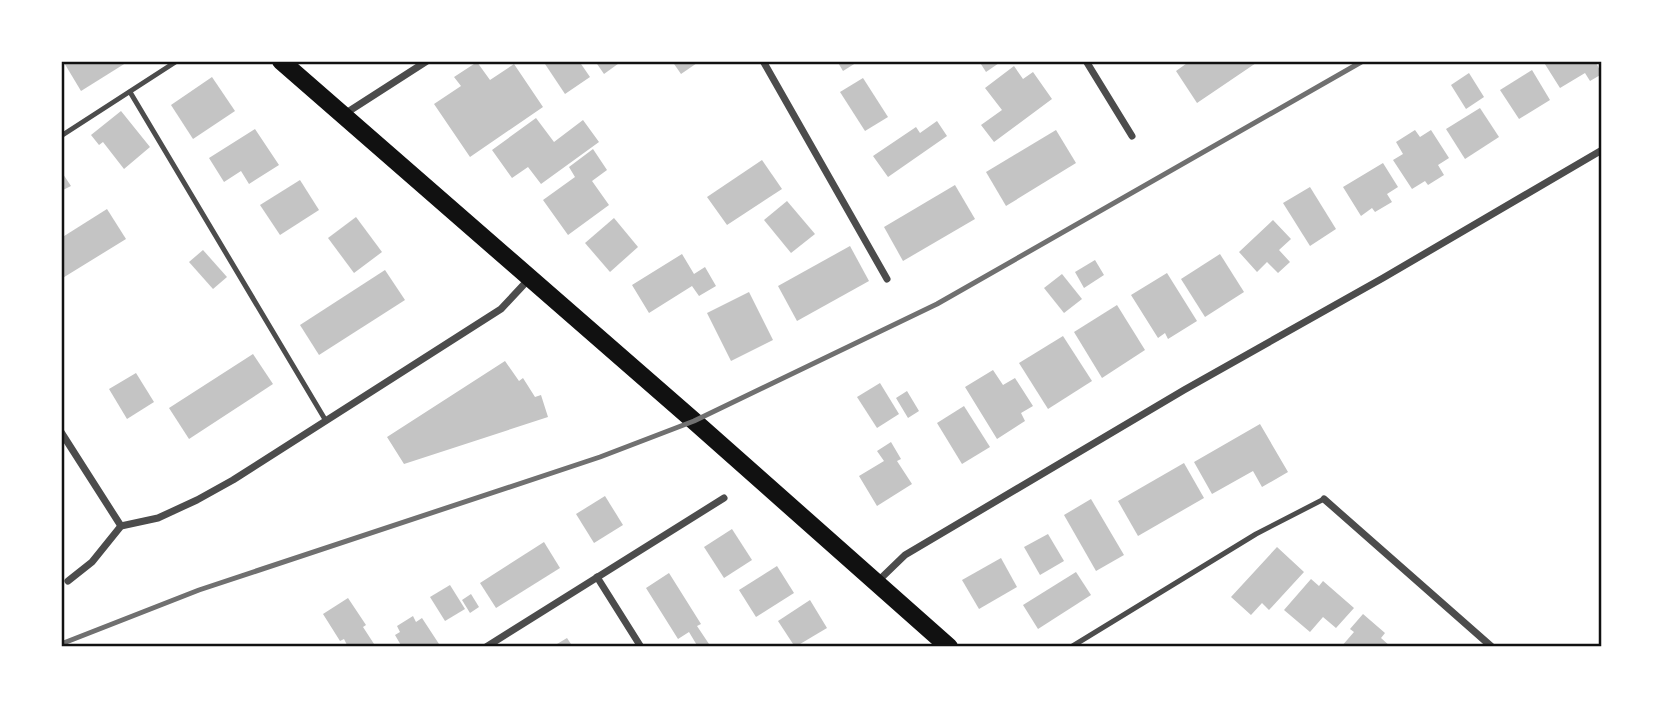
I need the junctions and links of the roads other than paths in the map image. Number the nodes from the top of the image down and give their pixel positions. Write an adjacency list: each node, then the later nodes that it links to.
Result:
1 (177, 61): 6 (lane)
2 (281, 61): 7 (main road)
3 (427, 61): 7 (street)
4 (763, 61): 12 (street)
5 (1086, 61): 9 (street)
6 (130, 92): 8 (lane); 13 (lane)
7 (343, 115): 11 (main road)
8 (61, 136)
9 (1132, 136)
10 (1602, 150): 20 (street)
11 (529, 279): 13 (street); 20 (main road)
12 (887, 279)
13 (326, 421): 17 (street)
14 (61, 432): 17 (street)
15 (724, 498): 18 (street)
16 (1324, 499): 24 (lane); 25 (street)
17 (121, 526): 19 (street)
18 (597, 577): 21 (street); 22 (street)
19 (68, 581)
20 (876, 583): 23 (main road)
21 (486, 647)
22 (641, 647)
23 (949, 647)
24 (1071, 647)
25 (1492, 647)

